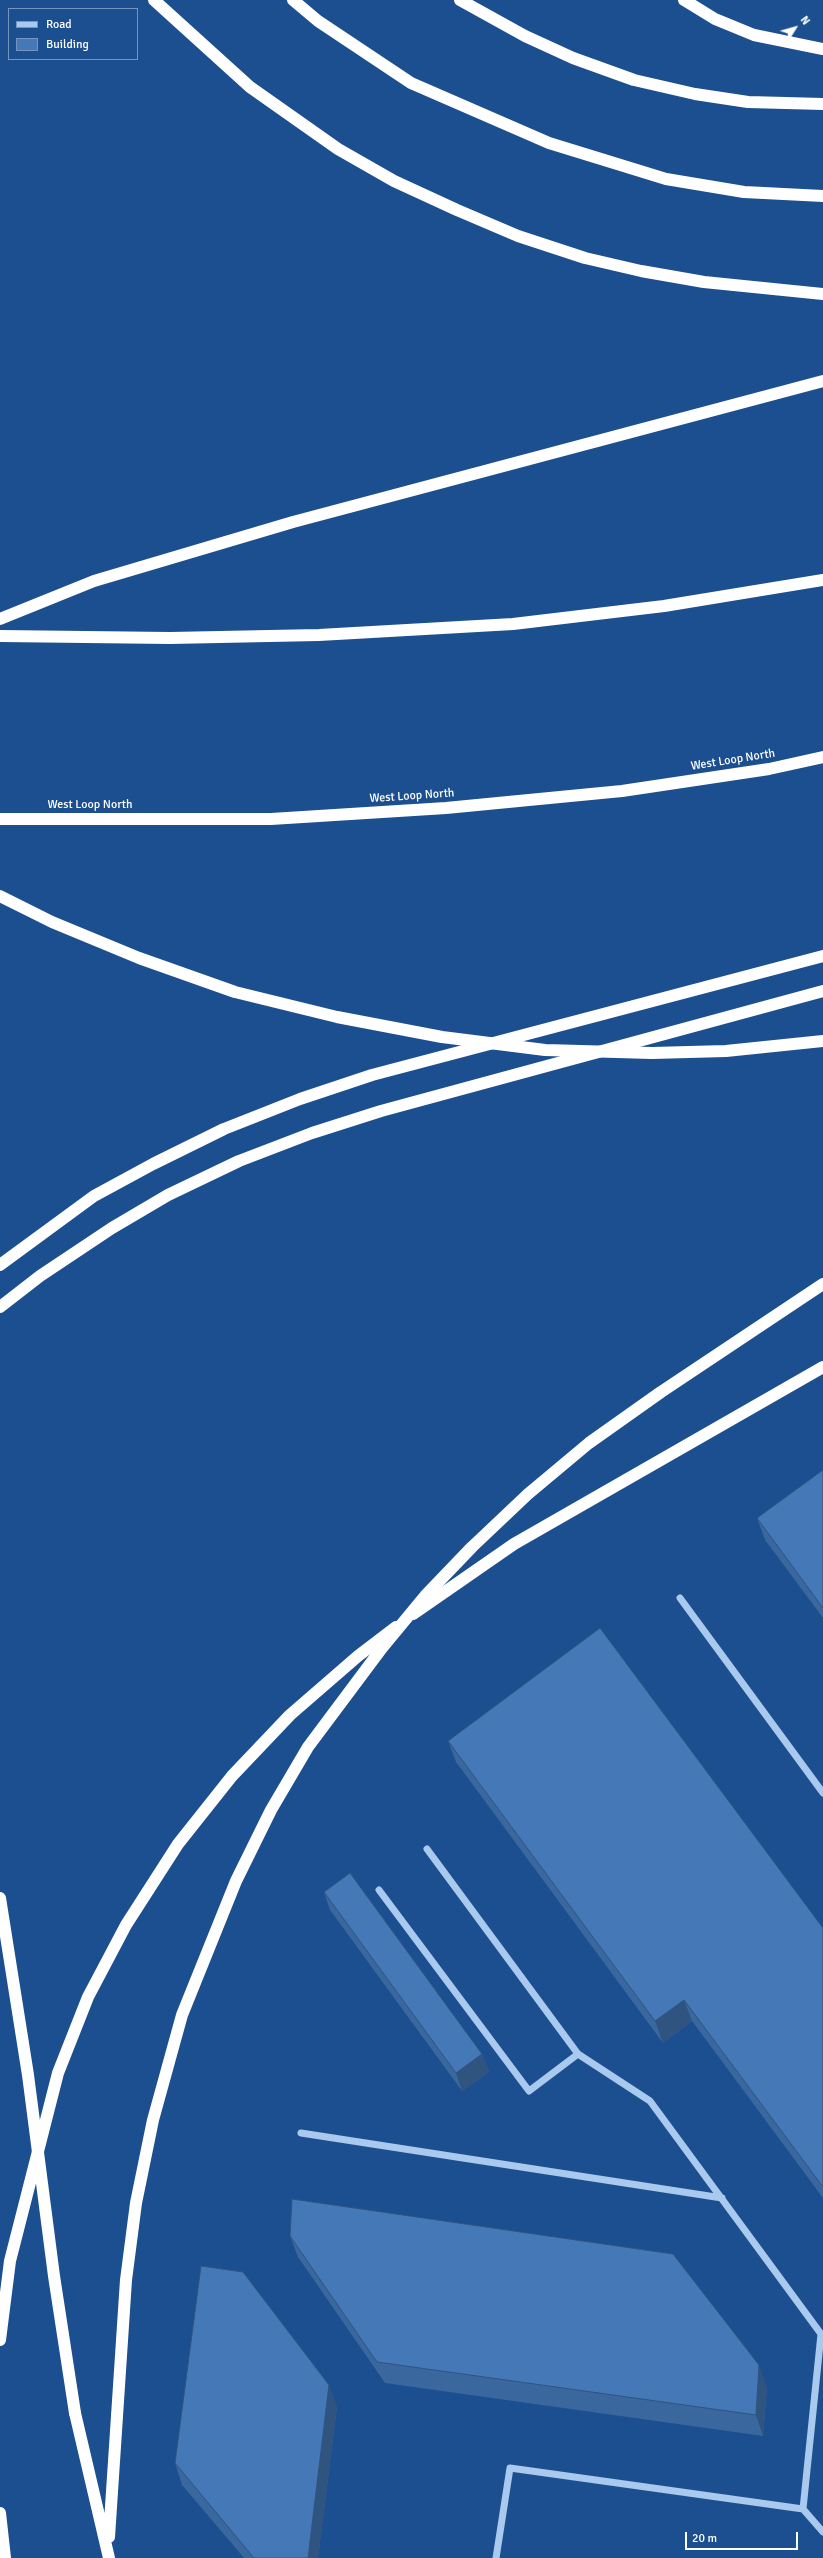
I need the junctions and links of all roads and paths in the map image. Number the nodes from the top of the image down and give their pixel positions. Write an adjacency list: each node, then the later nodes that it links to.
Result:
1 (154, 0): 8 (highway)
2 (293, 0): 7 (highway)
3 (460, 0): 6 (highway)
4 (684, 0): 5 (highway)
5 (823, 49)
6 (823, 104)
7 (823, 196)
8 (823, 294)
9 (823, 382): 11 (highway)
10 (823, 580): 12 (highway)
11 (0, 619)
12 (0, 636)
13 (823, 757): 14 (highway, West Loop North)
14 (0, 819)
15 (0, 896): 18 (highway, bridge)
16 (823, 956): 19 (highway)
17 (823, 991): 21 (highway)
18 (823, 1041)
19 (0, 1265)
20 (823, 1284): 35 (highway, bridge)
21 (0, 1307)
22 (823, 1367): 31 (highway)
23 (680, 1598): 24 (lane)
24 (823, 1793)
25 (427, 1849): 28 (lane)
26 (379, 1890): 28 (lane)
27 (0, 1898): 35 (highway, bridge)
28 (578, 2054): 30 (lane)
29 (302, 2133): 30 (lane)
30 (722, 2198): 32 (lane)
31 (0, 2340)
32 (803, 2509): 34 (lane); 37 (lane)
33 (0, 2513): 36 (highway)
34 (823, 2532)
35 (109, 2554)
36 (5, 2558)
37 (496, 2558)

